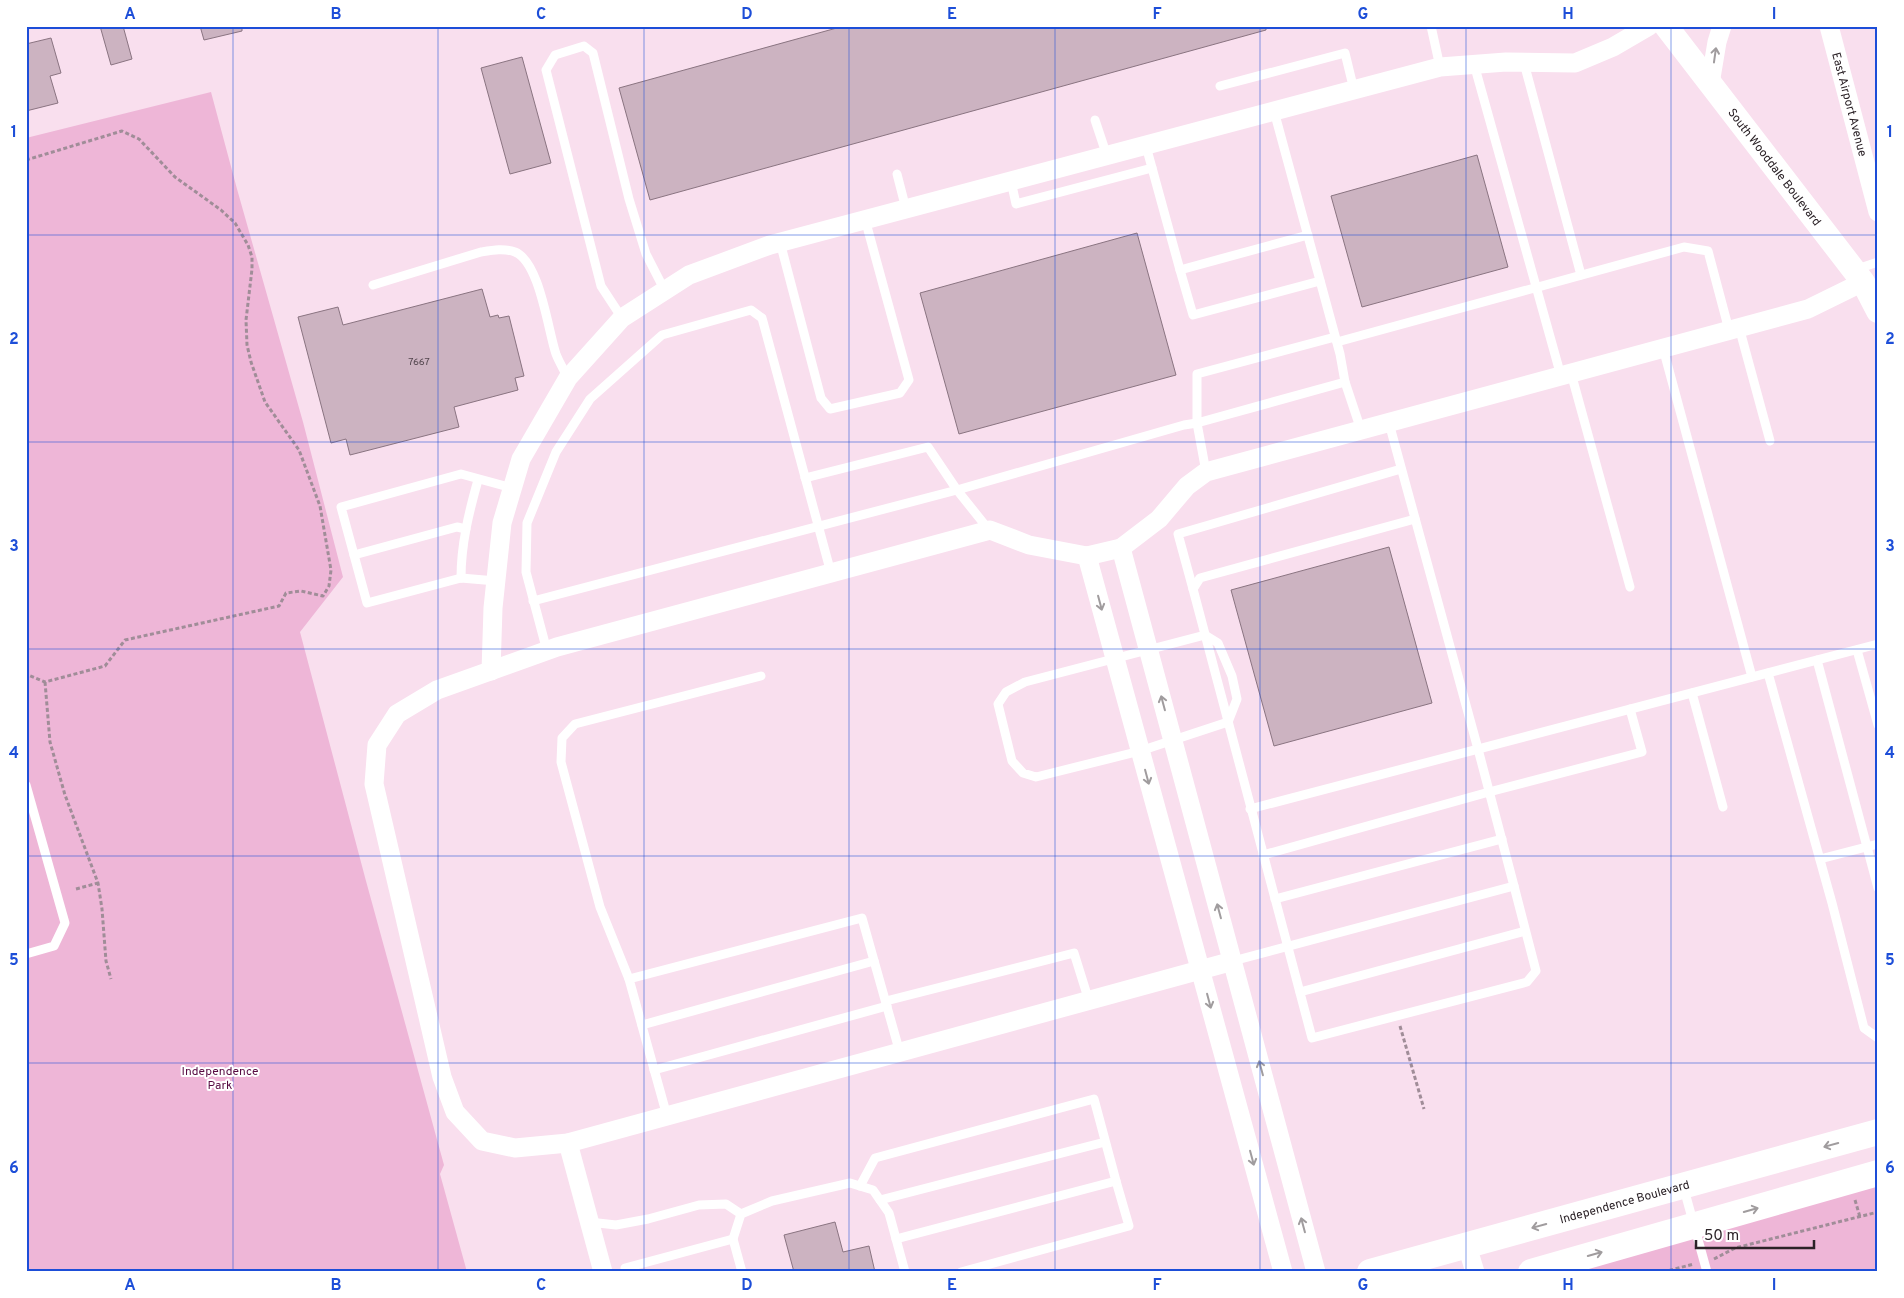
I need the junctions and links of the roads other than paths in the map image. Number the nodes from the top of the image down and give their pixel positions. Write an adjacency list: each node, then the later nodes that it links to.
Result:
1 (1431, 26): 8 (lane)
2 (1649, 26): 6 (street)
3 (1666, 26): 9 (street, South Wooddale Boulevard)
4 (1722, 26): 9 (street, one-way to 4)
5 (1830, 26): 16 (street, East Airport Avenue)
6 (1524, 62): 7 (street); 27 (lane)
7 (1474, 64): 8 (street); 31 (lane)
8 (1440, 67): 11 (street)
9 (1710, 84): 28 (street, South Wooddale Boulevard)
10 (1220, 86): 11 (lane)
11 (1354, 90): 12 (street)
12 (1274, 111): 14 (street); 23 (lane)
13 (1096, 120): 15 (lane)
14 (1146, 146): 15 (street); 17 (lane)
15 (1107, 156): 19 (street)
16 (1870, 164): 21 (street, East Airport Avenue)
17 (1152, 168): 19 (lane); 26 (lane)
18 (897, 174): 20 (lane)
19 (1011, 181): 20 (street)
20 (906, 209): 22 (street)
21 (1878, 212)
22 (865, 220): 24 (street); 24 (lane)
23 (1308, 236): 26 (lane); 29 (lane)
24 (780, 242): 32 (street)
25 (1878, 262): 28 (lane)
26 (1180, 270): 29 (lane)
27 (1581, 275): 31 (lane); 35 (lane)
28 (1862, 278): 33 (street, South Wooddale Boulevard); 35 (street)
29 (1320, 281): 36 (lane)
30 (373, 285): 39 (lane)
31 (1536, 287): 36 (lane); 38 (lane)
32 (665, 291): 34 (street); 34 (lane)
33 (1878, 311)
34 (622, 318): 39 (street)
35 (1734, 329): 37 (street); 44 (lane)
36 (1336, 340): 40 (lane); 42 (lane)
37 (1663, 348): 38 (street); 74 (lane)
38 (1566, 374): 41 (street); 61 (lane)
39 (568, 378): 49 (street)
40 (1345, 382): 42 (lane); 43 (lane)
41 (1388, 422): 43 (street); 45 (lane)
42 (1198, 423): 46 (lane); 50 (lane)
43 (1361, 430): 46 (street)
44 (1770, 441)
45 (1401, 469): 51 (lane); 62 (lane)
46 (1206, 472): 55 (street)
47 (805, 478): 50 (lane); 52 (lane); 63 (lane)
48 (478, 480): 49 (lane); 53 (lane); 56 (lane)
49 (512, 488): 60 (street)
50 (957, 490): 52 (lane); 54 (lane)
51 (1415, 519): 62 (lane); 80 (lane)
52 (818, 527): 58 (lane); 63 (lane)
53 (466, 529): 56 (lane); 59 (lane)
54 (990, 530): 57 (street); 58 (street)
55 (1121, 548): 57 (street); 66 (street)
56 (354, 555): 59 (lane)
57 (1087, 556): 69 (street, one-way to 69)
58 (831, 573): 67 (street)
59 (462, 578): 60 (lane)
60 (496, 581): 71 (street)
61 (1630, 586)
62 (1193, 588): 64 (lane)
63 (533, 601): 67 (lane)
64 (1205, 635): 66 (lane); 77 (lane); 77 (lane)
65 (1878, 644): 68 (lane)
66 (1148, 649): 69 (lane); 79 (street, one-way to 66)
67 (547, 650): 71 (street)
68 (1857, 650): 70 (lane); 78 (lane)
69 (1115, 659): 81 (street); 81 (lane)
70 (1817, 660): 72 (lane); 88 (lane)
71 (491, 671): 111 (street)
72 (1768, 673): 74 (lane); 90 (lane)
73 (761, 676): 100 (lane)
74 (1752, 677): 75 (lane)
75 (1692, 693): 76 (lane); 84 (lane)
76 (1630, 709): 80 (lane); 83 (lane)
77 (1228, 722): 79 (lane); 85 (lane)
78 (1878, 725)
79 (1173, 741): 81 (lane); 98 (street, one-way to 79)
80 (1478, 749): 83 (lane); 85 (lane)
81 (1140, 751): 99 (street, one-way to 99)
82 (26, 785): 96 (lane)
83 (1490, 792): 86 (lane); 89 (lane)
84 (1723, 807)
85 (1250, 809): 89 (lane)
86 (1502, 839): 91 (lane); 93 (lane)
87 (1878, 844): 88 (lane)
88 (1867, 846): 90 (lane); 92 (lane)
89 (1263, 855): 93 (lane)
90 (1820, 859): 105 (lane)
91 (1514, 886): 94 (lane); 95 (lane)
92 (1878, 888)
93 (1275, 899): 95 (lane)
94 (1526, 931): 101 (lane); 101 (lane)
95 (1288, 947): 98 (lane); 101 (lane)
96 (26, 954)
97 (874, 961): 100 (lane); 103 (lane); 104 (lane)
98 (1233, 961): 99 (street); 129 (street, one-way to 98)
99 (1200, 971): 102 (street); 128 (street, one-way to 128)
100 (629, 979): 104 (lane)
101 (1300, 992)
102 (1089, 1001): 103 (lane); 106 (street)
103 (886, 1004): 106 (lane); 107 (lane)
104 (642, 1025): 107 (lane)
105 (1878, 1038)
106 (900, 1053): 108 (street)
107 (654, 1070): 108 (lane)
108 (667, 1116): 111 (street)
109 (1878, 1132): 115 (main road, Independence Boulevard, one-way to 115)
110 (1105, 1142): 113 (lane); 114 (lane); 116 (lane)
111 (568, 1143): 118 (street)
112 (1878, 1173): 119 (main road, one-way to 112)
113 (1116, 1181): 121 (lane); 127 (lane)
114 (860, 1186): 116 (lane); 117 (lane)
115 (1684, 1186): 119 (lane); 122 (main road, Independence Boulevard, one-way to 122)
116 (880, 1200): 121 (lane)
117 (741, 1214): 118 (lane); 120 (lane)
118 (589, 1222): 124 (street)
119 (1694, 1226): 132 (main road, one-way to 119); 133 (lane)
120 (733, 1239): 123 (lane); 125 (lane)
121 (896, 1239): 126 (lane)
122 (1467, 1246): 130 (main road, Independence Boulevard); 131 (street)
123 (625, 1268)
124 (603, 1272)
125 (742, 1272)
126 (905, 1272)
127 (961, 1272)
128 (1283, 1272)
129 (1316, 1272)
130 (1370, 1272)
131 (1475, 1272)
132 (1531, 1272)
133 (1707, 1272)

